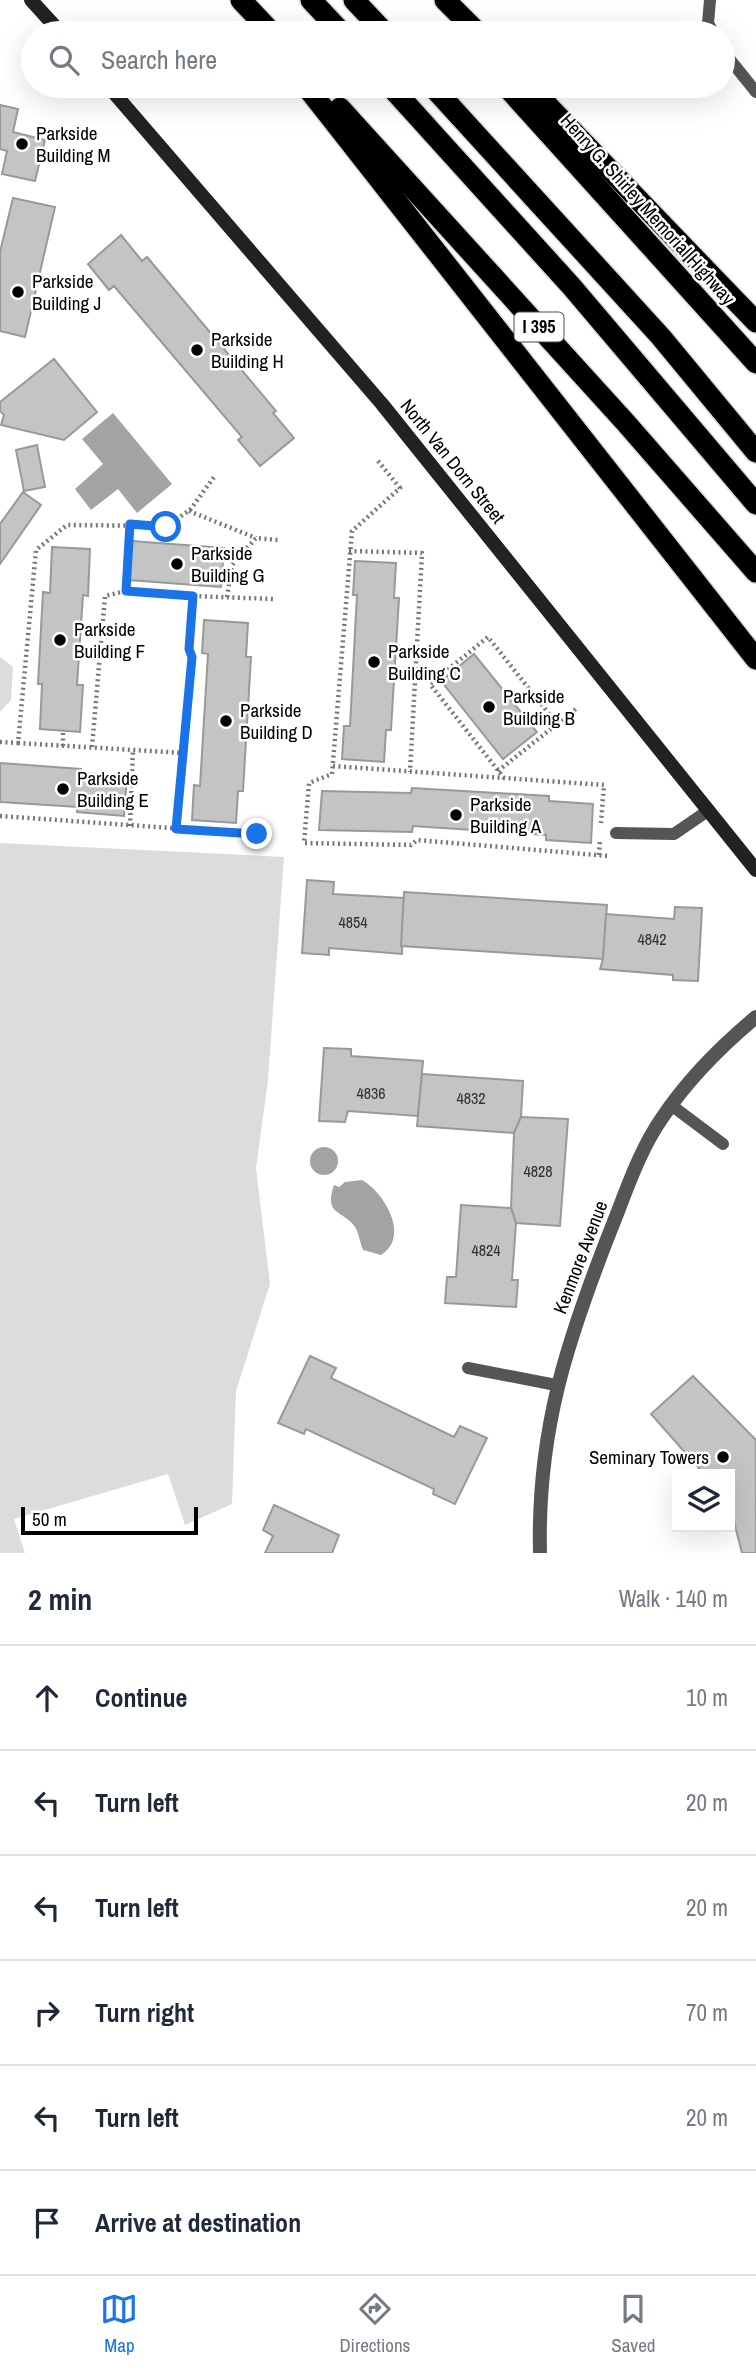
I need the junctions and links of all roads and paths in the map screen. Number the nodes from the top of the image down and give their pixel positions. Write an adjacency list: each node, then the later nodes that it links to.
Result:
1 (31, 0): 8 (main road)
2 (240, 0): 9 (highway); 10 (highway)
3 (312, 0): 11 (highway)
4 (354, 0): 12 (highway)
5 (429, 0): 13 (highway)
6 (445, 0): 14 (highway)
7 (710, 0): 15 (lane)
8 (50, 21)
9 (255, 21)
10 (260, 21)
11 (331, 21)
12 (374, 21)
13 (448, 21)
14 (466, 21)
15 (708, 21)
16 (735, 66): 17 (lane)
17 (756, 92)
18 (118, 98): 55 (main road, North Van Dorn Street)
19 (315, 98): 41 (highway)
20 (330, 98): 36 (highway, I 395)
21 (401, 98): 30 (highway)
22 (443, 98): 27 (highway)
23 (517, 98): 26 (highway, Henry G. Shirley Memorial Highway)
24 (541, 98): 25 (highway)
25 (756, 322)
26 (756, 363)
27 (756, 452)
28 (378, 461): 35 (path)
29 (214, 477): 31 (path)
30 (756, 504)
31 (189, 511): 32 (path); 33 (path)
32 (130, 524): 37 (path); 46 (path)
33 (256, 538): 34 (path); 39 (path)
34 (278, 540)
35 (349, 551): 51 (path); 53 (path)
36 (756, 572)
37 (126, 591): 38 (path); 48 (path)
38 (193, 596): 39 (path); 50 (path)
39 (227, 597): 40 (path)
40 (273, 599)
41 (756, 659)
42 (579, 707): 43 (path)
43 (557, 724): 52 (path); 54 (path)
44 (64, 731): 47 (path)
45 (0, 742): 46 (path)
46 (18, 743): 47 (path)
47 (63, 746): 48 (path)
48 (92, 747): 49 (path)
49 (135, 750): 50 (path); 57 (path)
50 (183, 753): 59 (path)
51 (333, 766): 53 (path); 63 (path)
52 (498, 771)
53 (410, 772): 54 (path)
54 (504, 778): 58 (path)
55 (709, 810): 60 (lane); 65 (main road, North Van Dorn Street)
56 (0, 817): 57 (path)
57 (130, 826): 59 (path)
58 (601, 828)
59 (176, 829): 61 (path)
60 (616, 833)
61 (257, 834)
62 (600, 841): 63 (path)
63 (599, 855): 64 (path)
64 (608, 856)
65 (756, 870)
66 (756, 1017): 67 (street, Kenmore Avenue)
67 (671, 1105): 68 (lane); 70 (street, Kenmore Avenue)
68 (723, 1144)
69 (468, 1368): 70 (lane)
70 (556, 1385): 71 (street, Kenmore Avenue)
71 (540, 1553)

